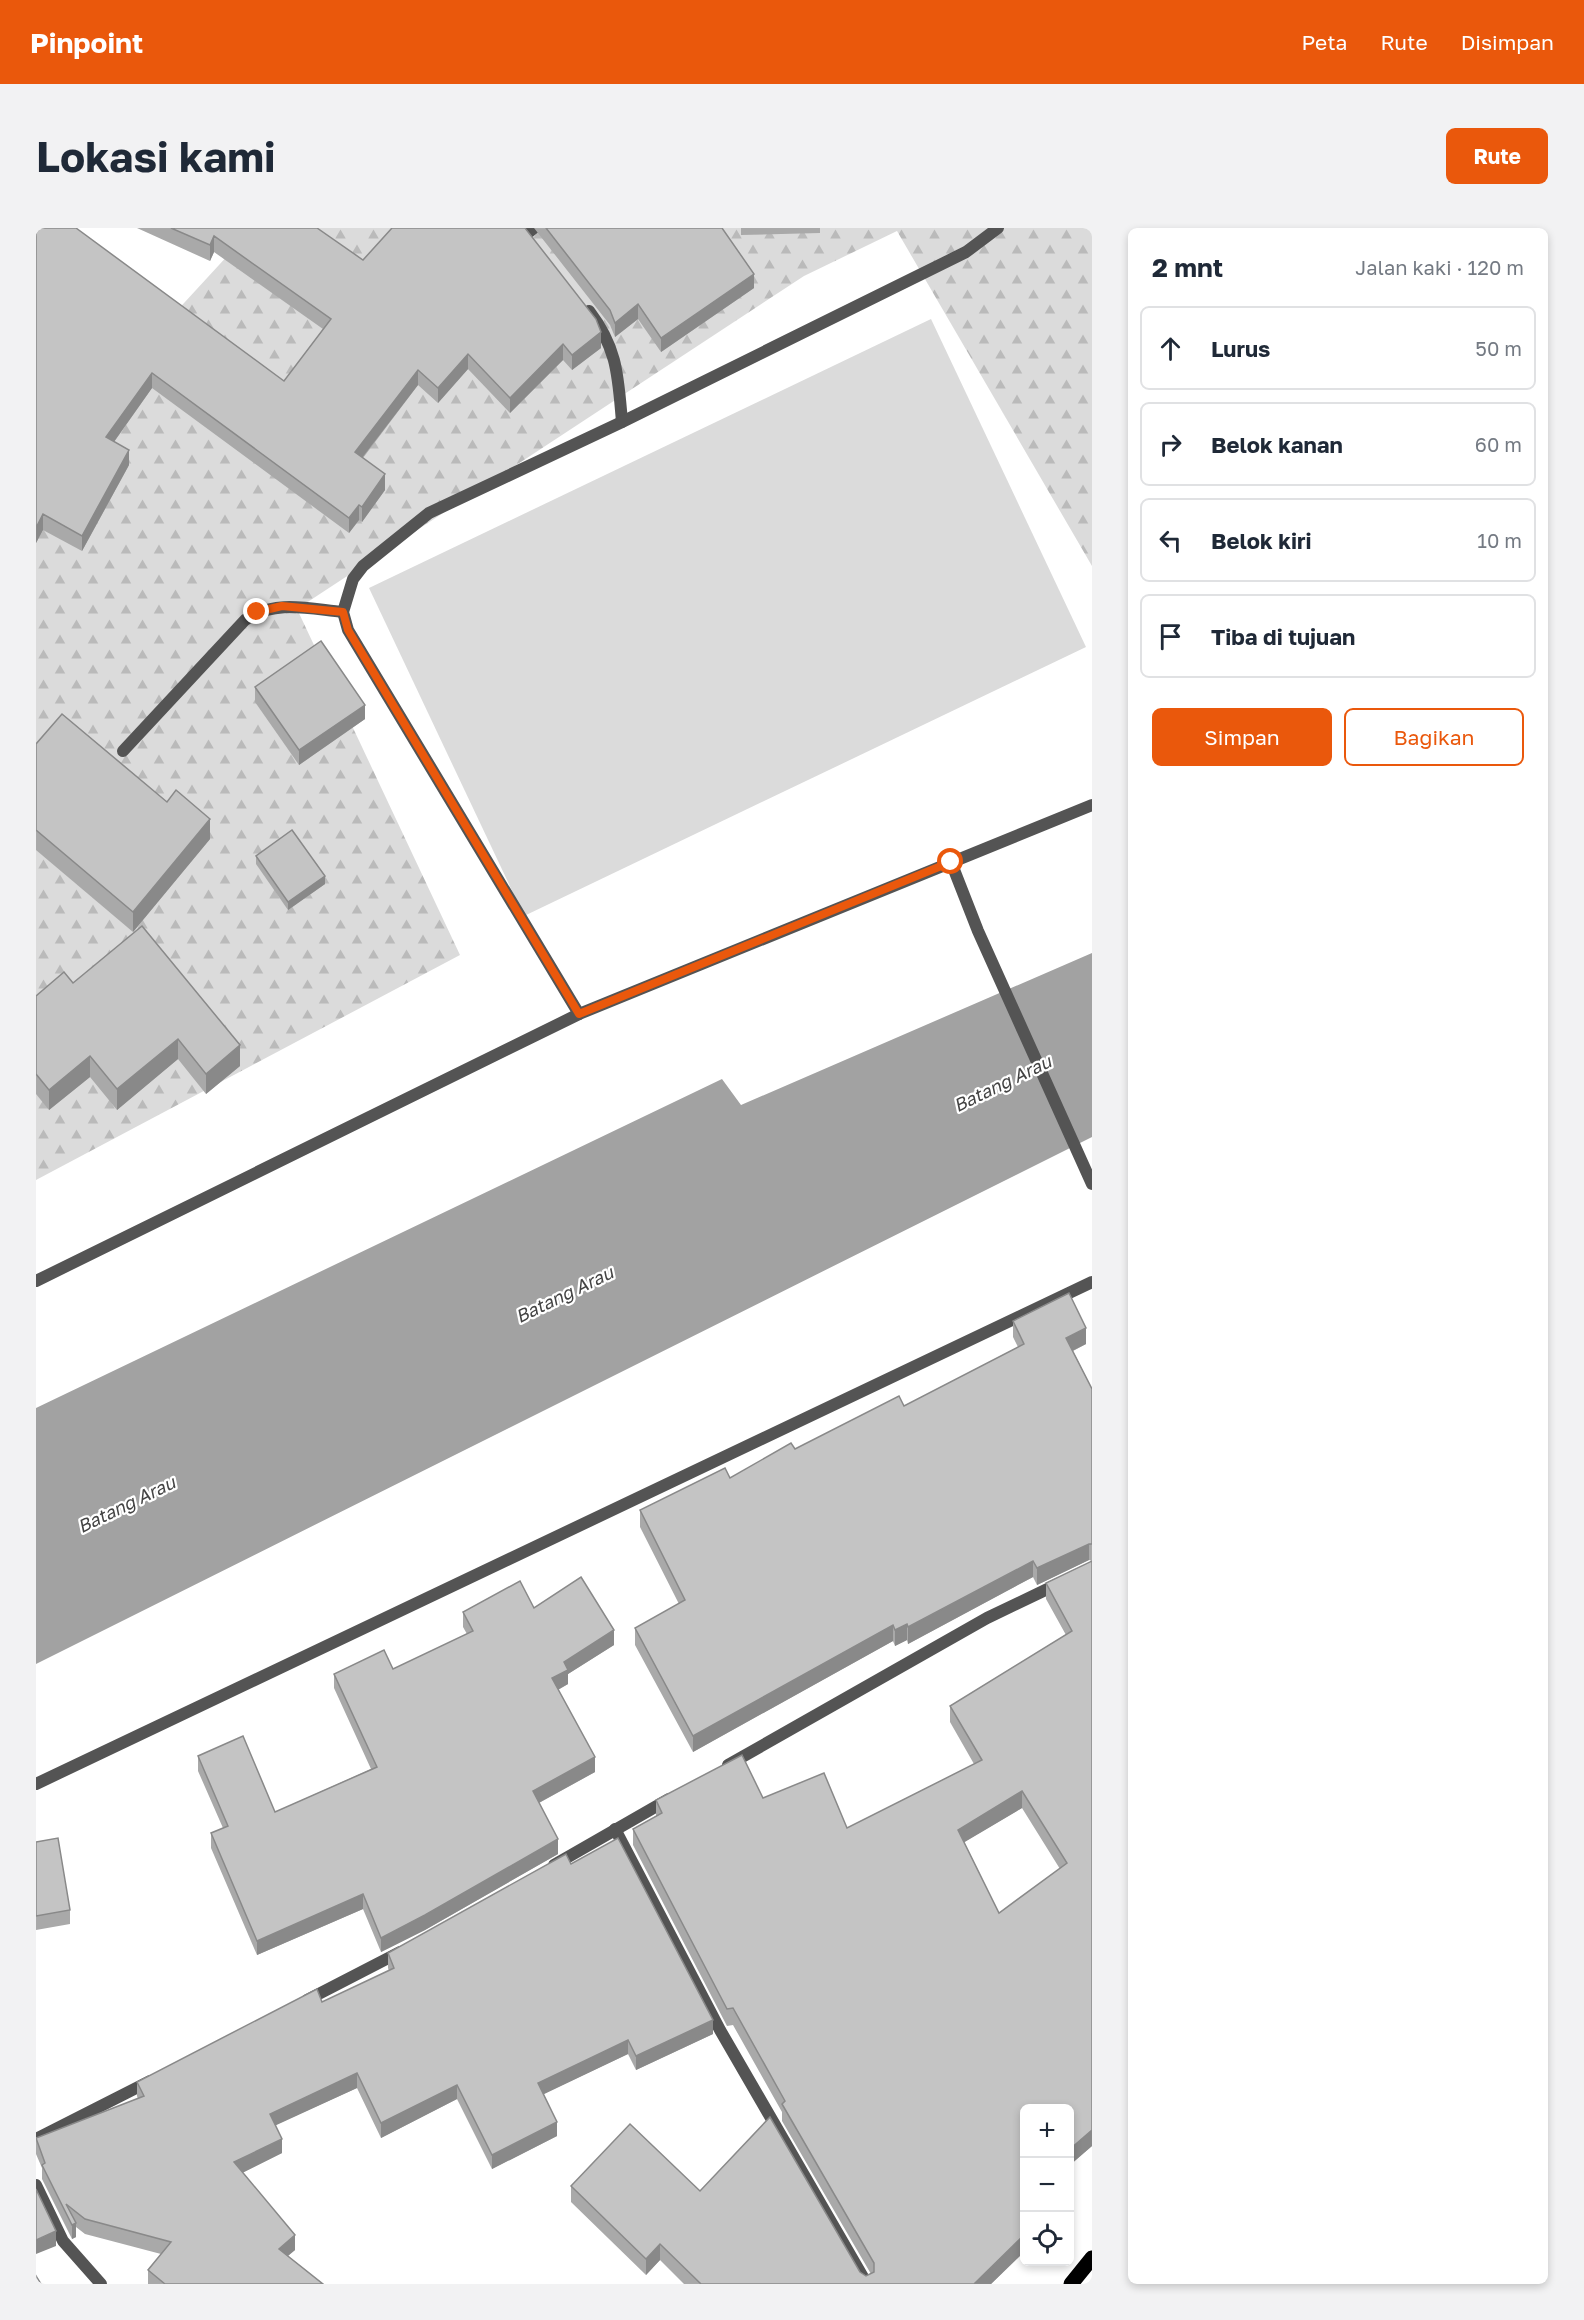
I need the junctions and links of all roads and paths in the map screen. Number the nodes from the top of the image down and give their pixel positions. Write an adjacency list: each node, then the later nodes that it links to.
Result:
1 (998, 228): 3 (street)
2 (583, 304): 3 (street)
3 (622, 422): 4 (street)
4 (343, 612): 5 (street); 8 (street)
5 (123, 751)
6 (1092, 804): 7 (street)
7 (951, 862): 8 (street); 9 (street)
8 (579, 1014): 10 (street)
9 (1092, 1184)
10 (36, 1281)
11 (1092, 1282): 14 (street)
12 (1071, 1578): 13 (street)
13 (718, 1771)
14 (36, 1784)
15 (677, 1794): 16 (street)
16 (615, 1829): 17 (street); 25 (street)
17 (543, 1871)
18 (408, 1948): 19 (street)
19 (291, 2008)
20 (164, 2073): 21 (street)
21 (36, 2139)
22 (36, 2185): 24 (street)
23 (1092, 2258): 26 (main road)
24 (101, 2284)
25 (867, 2284)
26 (1071, 2284)

